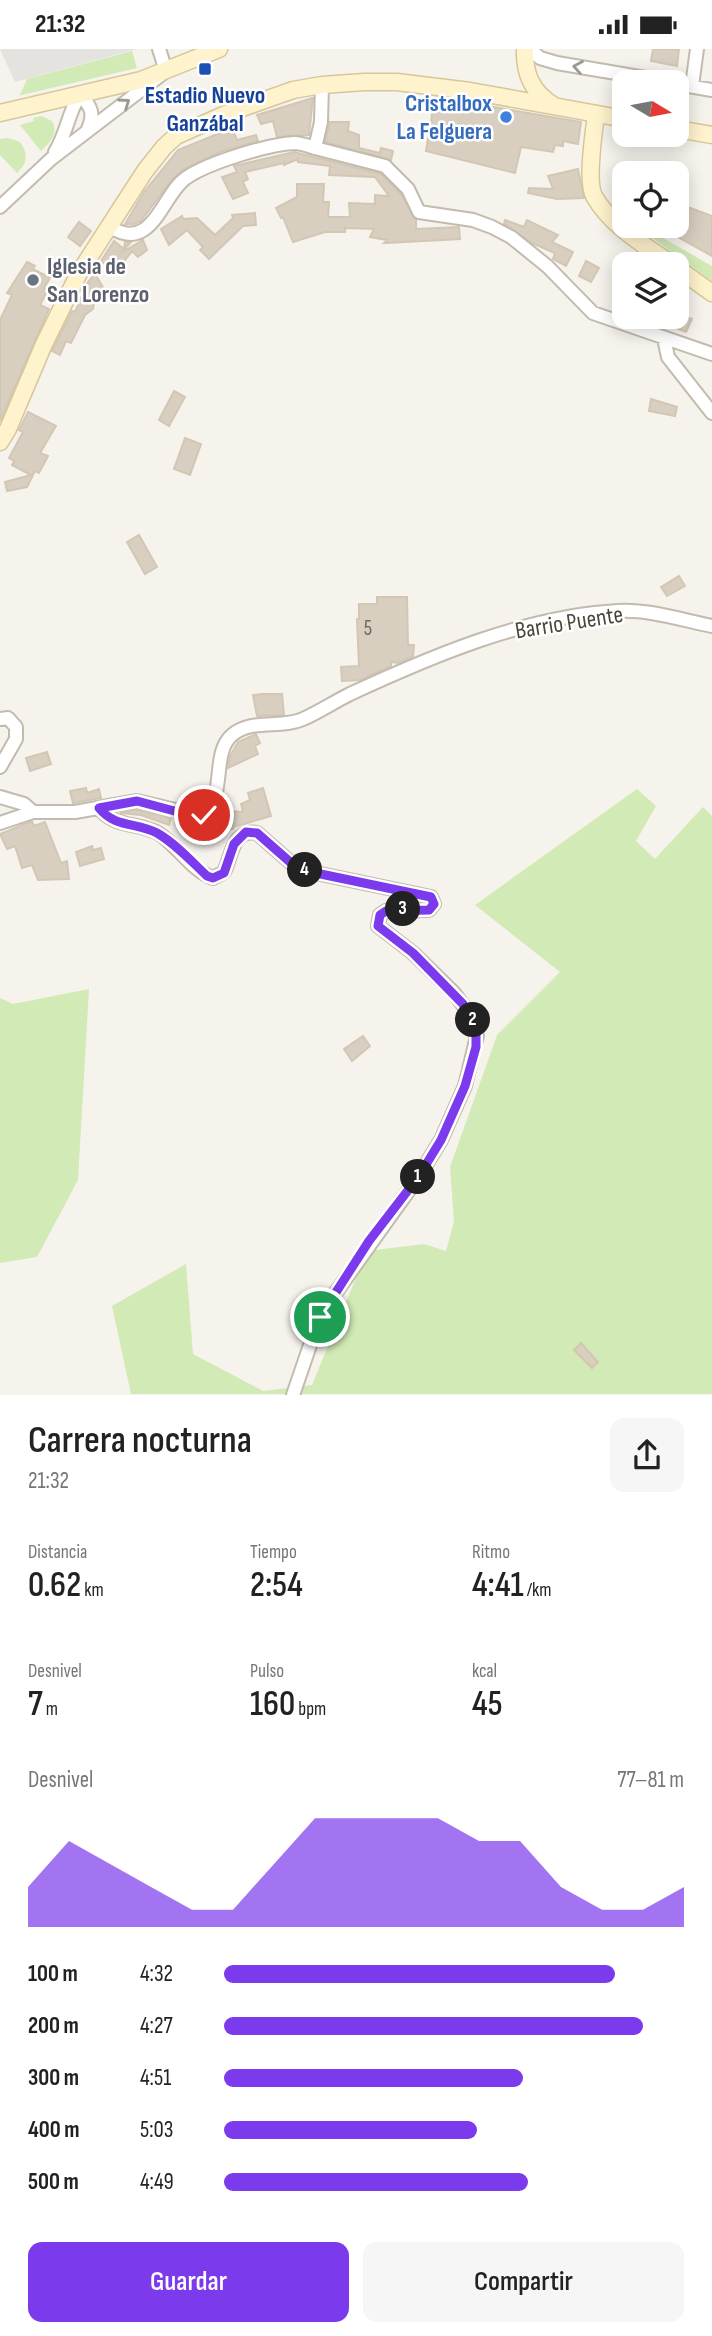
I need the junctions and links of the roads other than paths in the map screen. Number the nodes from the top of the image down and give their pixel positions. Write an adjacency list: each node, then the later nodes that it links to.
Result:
1 (159, 49): 6 (street)
2 (219, 49): 6 (street)
3 (524, 49): 9 (street)
4 (530, 49): 7 (street, one-way to 4)
5 (697, 49): 10 (street)
6 (166, 71): 12 (street); 20 (street, one-way to 6)
7 (612, 72)
8 (322, 85): 13 (street); 23 (street); 26 (street)
9 (531, 85): 13 (street); 15 (street)
10 (692, 86): 11 (street)
11 (712, 90)
12 (80, 94): 14 (street); 19 (street); 20 (street)
13 (516, 101): 15 (street)
14 (48, 102): 16 (street); 19 (street)
15 (553, 105): 17 (street)
16 (0, 113)
17 (596, 114): 18 (street); 27 (street)
18 (612, 117)
19 (69, 123): 24 (street)
20 (88, 130): 24 (street)
21 (690, 131): 22 (street)
22 (712, 135)
23 (315, 148): 26 (street); 30 (street)
24 (51, 159): 25 (street)
25 (0, 207)
26 (110, 227): 33 (street)
27 (656, 252)
28 (689, 277): 29 (street)
29 (712, 293)
30 (664, 338): 31 (street); 32 (street)
31 (712, 354)
32 (712, 413)
33 (0, 442)
34 (712, 626): 38 (street, Barrio Puente)
35 (4, 718): 36 (street)
36 (0, 767)
37 (0, 797): 39 (street)
38 (99, 808): 39 (street); 41 (street)
39 (33, 812): 40 (street)
40 (0, 823)
41 (293, 1395)

